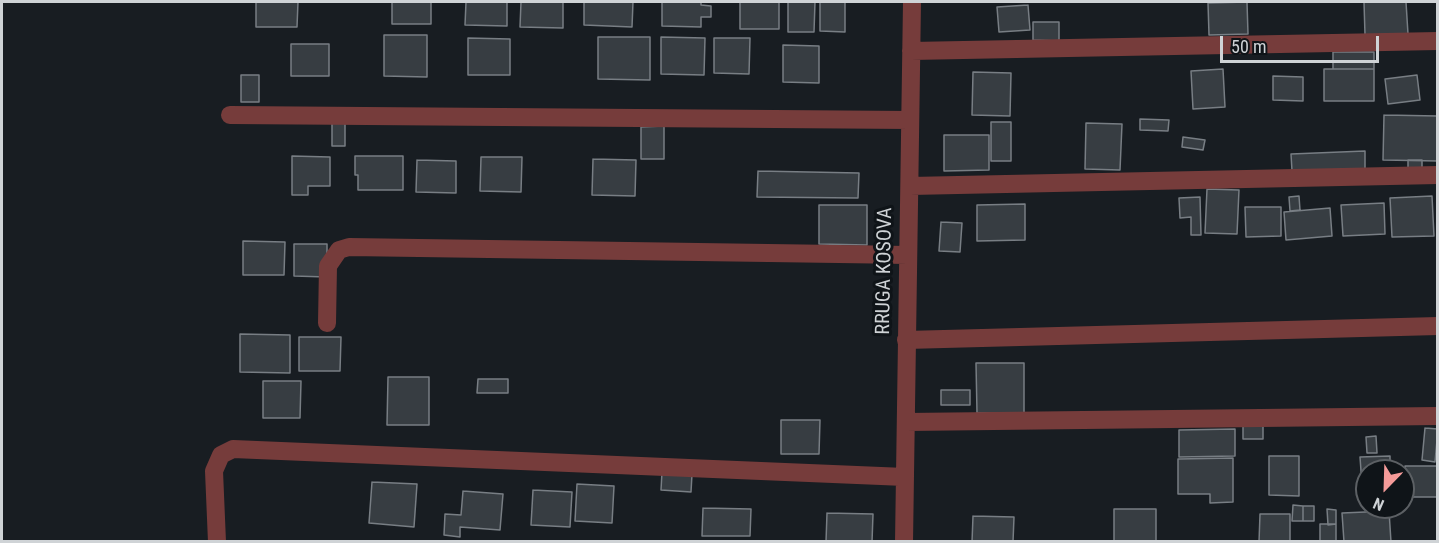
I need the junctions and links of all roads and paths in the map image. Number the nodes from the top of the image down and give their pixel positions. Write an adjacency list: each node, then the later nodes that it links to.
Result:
1 (912, 2): 3 (street, RRUGA KOSOVA)
2 (1437, 41): 3 (street)
3 (911, 51): 5 (street, RRUGA KOSOVA)
4 (230, 115): 5 (street)
5 (910, 120): 7 (street, RRUGA KOSOVA)
6 (1437, 175): 7 (street)
7 (910, 186): 8 (street, RRUGA KOSOVA)
8 (908, 255): 9 (street); 11 (street, RRUGA KOSOVA)
9 (327, 323)
10 (1437, 326): 11 (street)
11 (906, 340): 13 (street, RRUGA KOSOVA)
12 (1437, 416): 13 (street)
13 (906, 422): 14 (street, RRUGA KOSOVA)
14 (905, 477): 15 (street); 16 (street, RRUGA KOSOVA)
15 (217, 542)
16 (904, 542)

